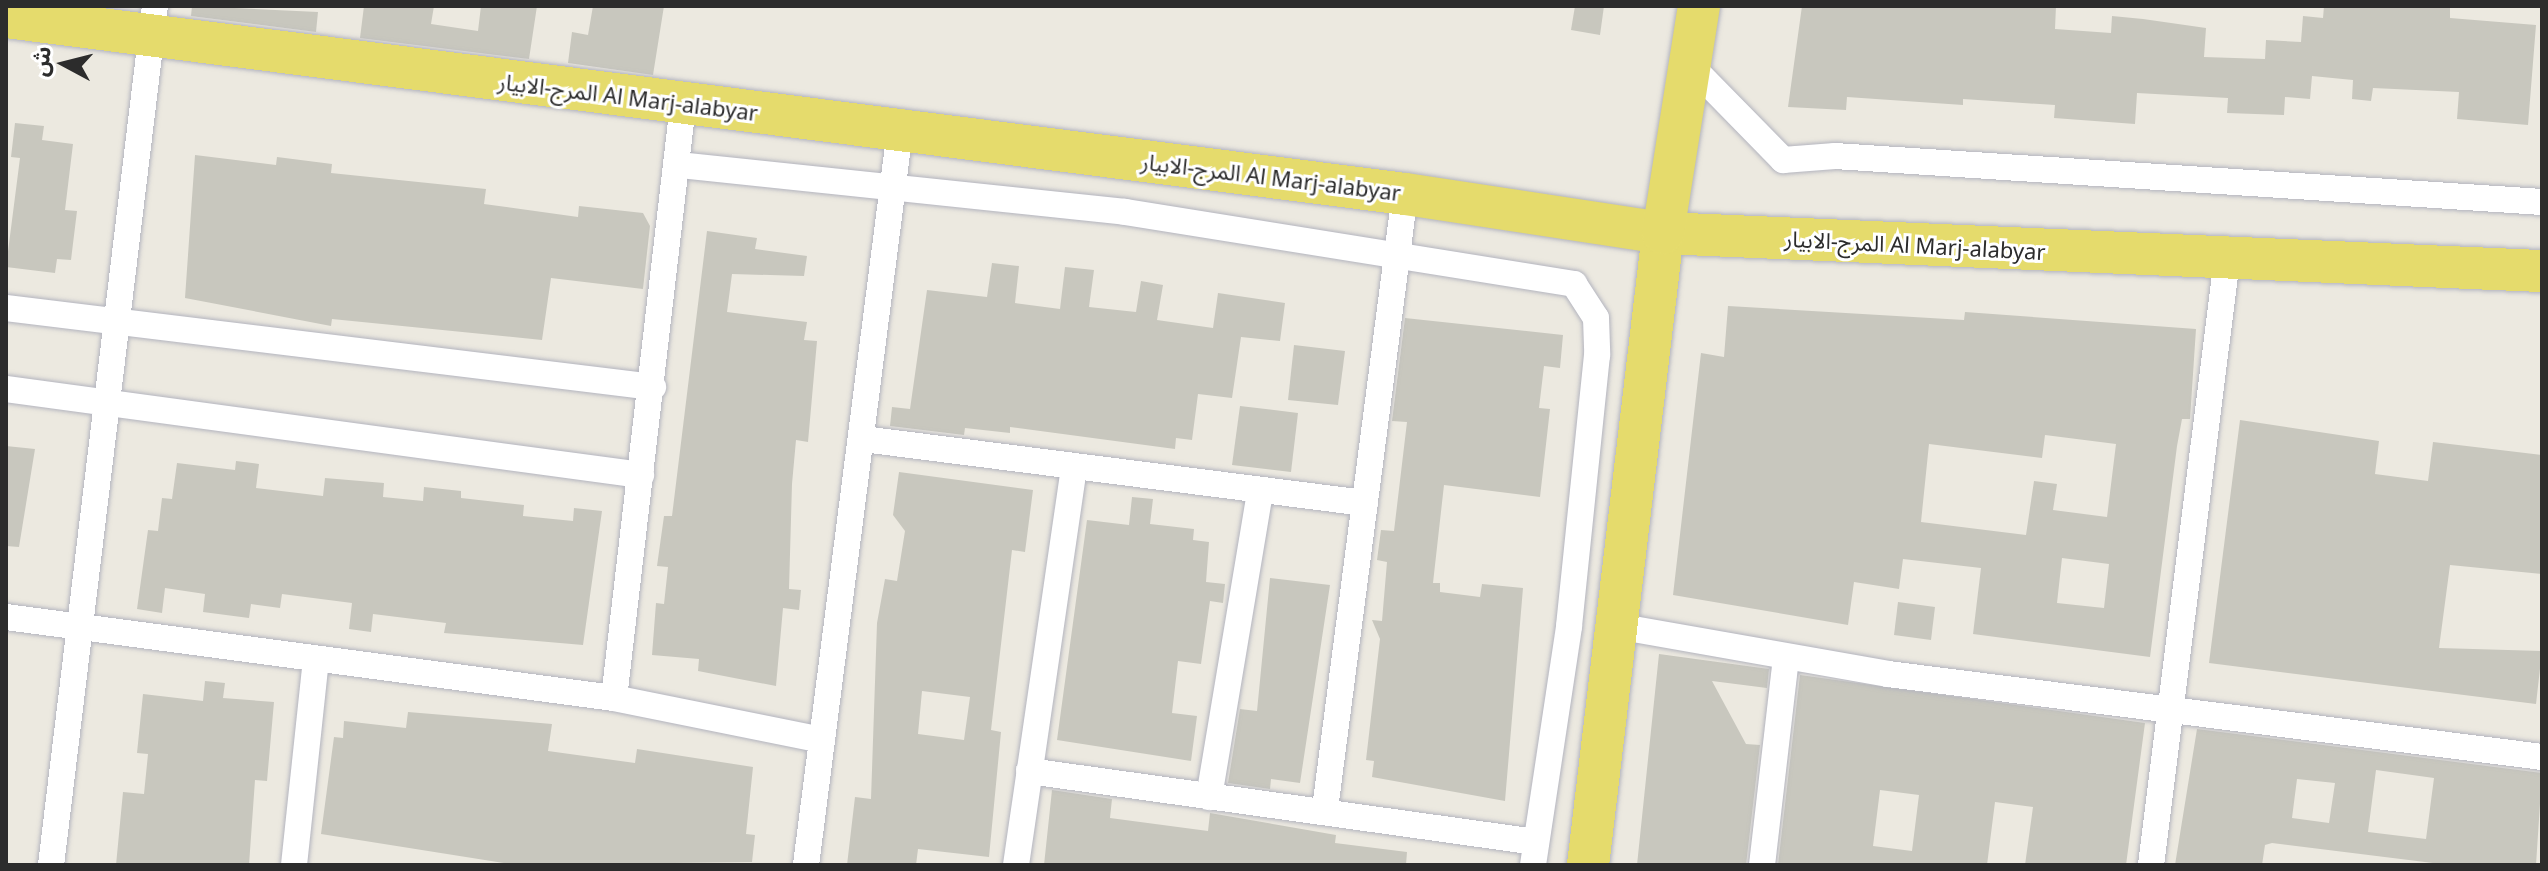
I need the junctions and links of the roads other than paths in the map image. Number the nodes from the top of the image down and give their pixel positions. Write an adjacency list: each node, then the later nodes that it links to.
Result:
1 (1699, 6): 4 (main road)
2 (6, 17): 3 (main road, المرج-الابيار Al Marj-alabyar)
3 (152, 22): 5 (main road, المرج-الابيار Al Marj-alabyar); 16 (street)
4 (1693, 68): 10 (street); 11 (main road)
5 (683, 104): 6 (main road, المرج-الابيار Al Marj-alabyar); 7 (street)
6 (900, 130): 8 (street); 9 (main road, المرج-الابيار Al Marj-alabyar)
7 (679, 165): 8 (street); 17 (street)
8 (896, 185): 12 (street); 20 (street)
9 (1405, 194): 11 (main road, المرج-الابيار Al Marj-alabyar); 12 (street)
10 (2542, 202)
11 (1663, 233): 13 (main road, المرج-الابيار Al Marj-alabyar); 26 (main road)
12 (1399, 255): 24 (street); 37 (street)
13 (2227, 259): 14 (main road, المرج-الابيار Al Marj-alabyar); 31 (street)
14 (2542, 271)
15 (6, 308): 16 (street)
16 (120, 323): 17 (street); 19 (street)
17 (653, 387): 22 (street)
18 (6, 389): 19 (street)
19 (109, 403): 22 (street); 27 (street)
20 (863, 439): 21 (street); 32 (street)
21 (1074, 469): 23 (street); 34 (street)
22 (641, 475): 30 (street)
23 (1260, 492): 24 (street); 35 (street)
24 (1365, 503): 36 (street)
25 (6, 617): 27 (street)
26 (1622, 627): 28 (street); 42 (main road)
27 (81, 631): 29 (street); 38 (street)
28 (1786, 659): 31 (street); 43 (street)
29 (316, 660): 30 (street); 39 (street)
30 (614, 698): 32 (street)
31 (2169, 709): 33 (street); 44 (street)
32 (822, 740): 40 (street)
33 (2542, 757)
34 (1029, 771): 35 (street); 41 (street)
35 (1209, 797): 36 (street)
36 (1325, 809): 37 (street)
37 (1535, 853)
38 (51, 865)
39 (294, 865)
40 (806, 865)
41 (1016, 865)
42 (1588, 865)
43 (1762, 865)
44 (2151, 865)

